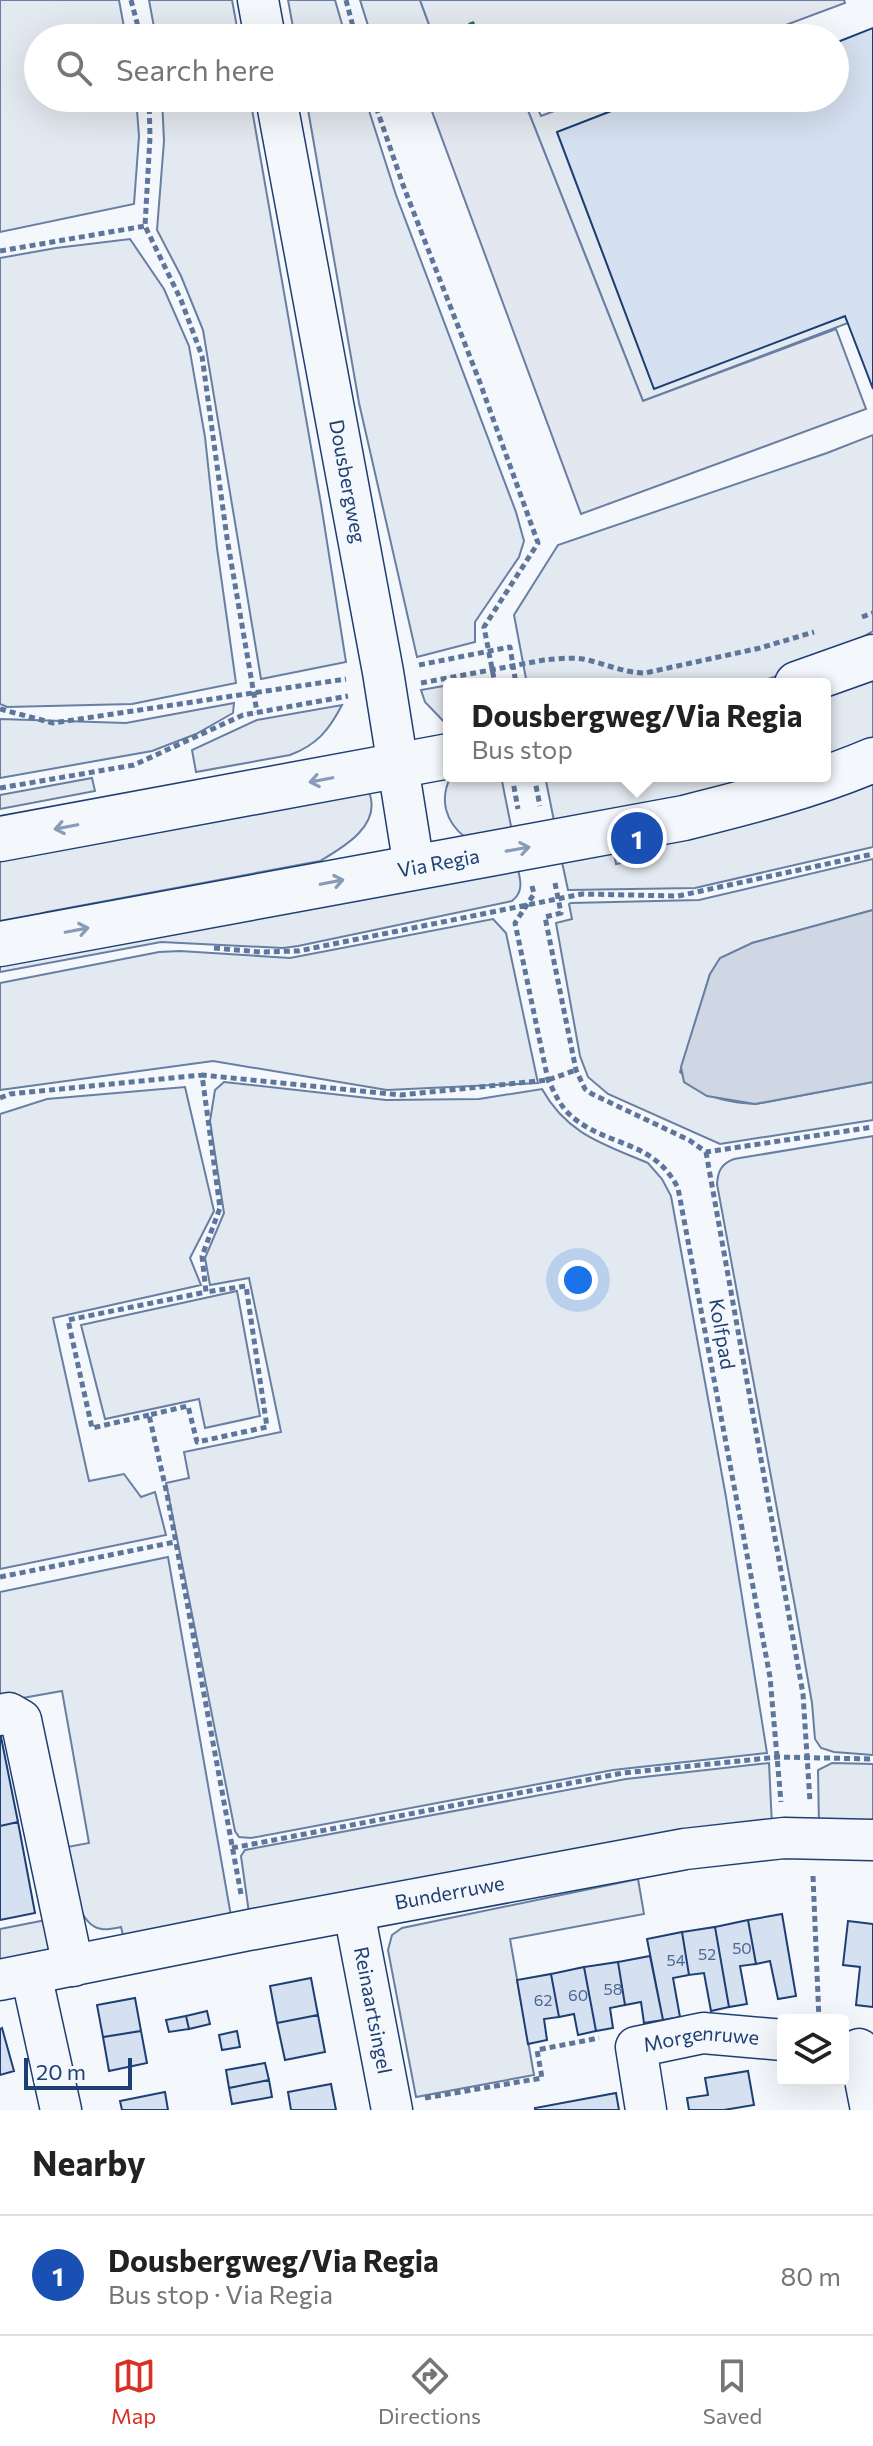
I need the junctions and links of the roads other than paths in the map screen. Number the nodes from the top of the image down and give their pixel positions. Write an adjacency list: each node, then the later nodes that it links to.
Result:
1 (258, 0): 2 (street)
2 (262, 24)
3 (279, 112): 8 (street, Dousbergweg)
4 (866, 638): 5 (main road)
5 (806, 678)
6 (443, 757): 8 (main road)
7 (873, 760): 9 (main road, Via Regia, one-way to 7)
8 (398, 765): 11 (main road, one-way to 11); 12 (street, Dousbergweg)
9 (831, 777)
10 (816, 782): 12 (main road, Via Regia, one-way to 10)
11 (0, 839)
12 (414, 867): 13 (main road, Via Regia, one-way to 12)
13 (0, 944)
14 (0, 1715): 17 (street)
15 (873, 1840): 16 (street, Bunderruwe)
16 (354, 1912): 17 (street, Bunderruwe); 21 (street, Reinaartsingel)
17 (73, 1966): 18 (street, Bunderruwe)
18 (16, 1977): 22 (street)
19 (777, 2039): 23 (street, Morgenruwe)
20 (858, 2048): 24 (street)
21 (392, 2107)
22 (61, 2110)
23 (646, 2110)
24 (871, 2110)

